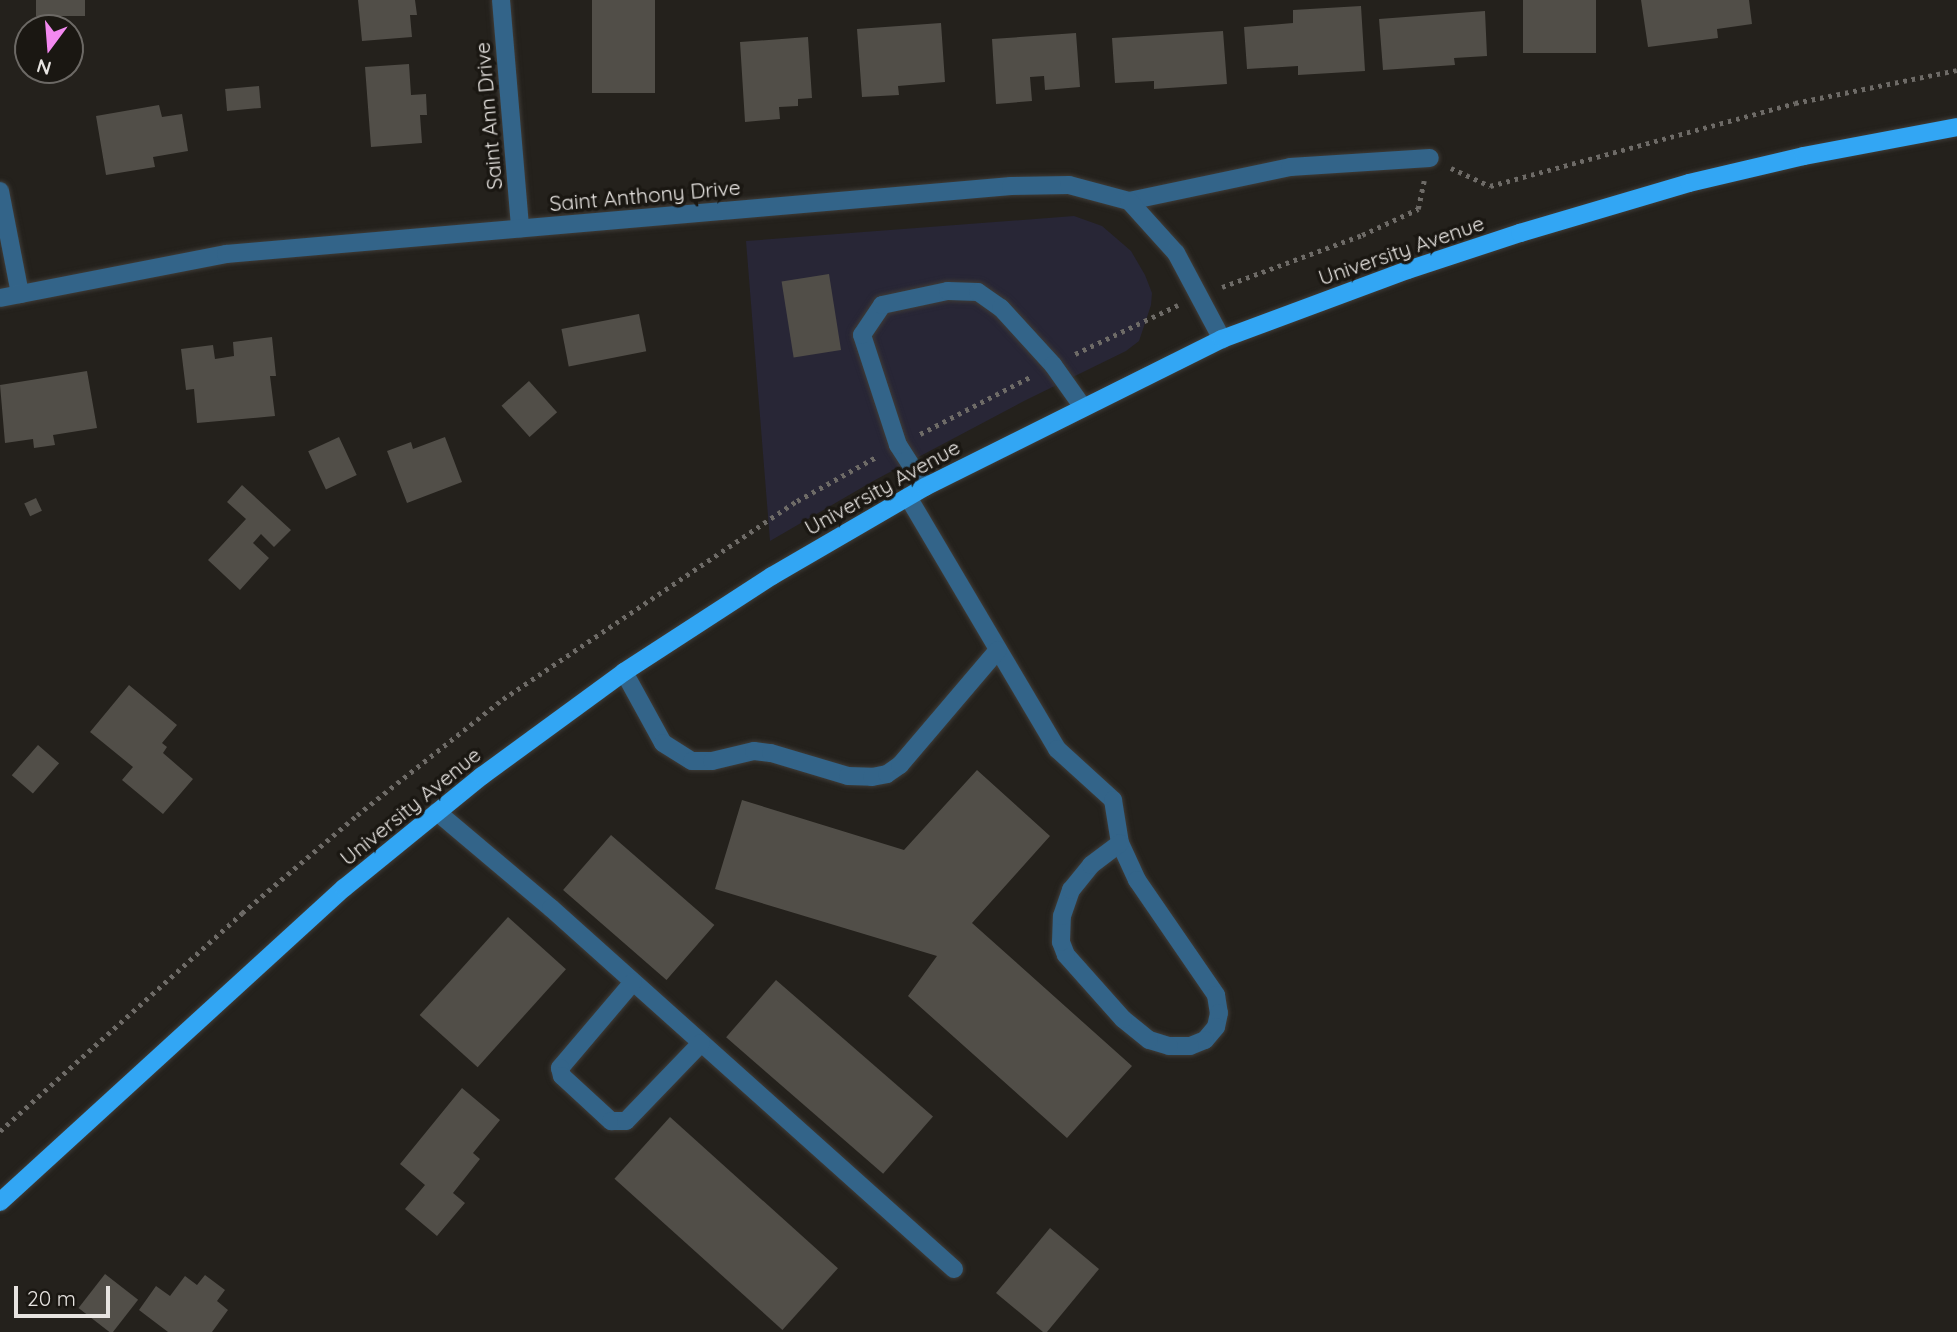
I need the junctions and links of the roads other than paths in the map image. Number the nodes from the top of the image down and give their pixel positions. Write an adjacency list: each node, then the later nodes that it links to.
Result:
1 (501, 0): 6 (street, Saint Ann Drive)
2 (1957, 127): 9 (main road, University Avenue)
3 (1430, 158): 5 (street)
4 (0, 191): 7 (street)
5 (1129, 201): 6 (street, Saint Anthony Drive); 9 (street)
6 (520, 228): 7 (street, Saint Anthony Drive)
7 (20, 294): 8 (street, Saint Anthony Drive)
8 (0, 298)
9 (1222, 339): 10 (main road, University Avenue)
10 (1082, 406): 11 (main road, University Avenue); 11 (street)
11 (925, 487): 12 (main road, University Avenue)
12 (908, 497): 13 (street); 14 (main road, University Avenue)
13 (998, 650): 14 (street); 16 (street)
14 (624, 672): 15 (main road, University Avenue)
15 (437, 812): 17 (street); 19 (main road, University Avenue)
16 (1120, 843): 16 (street)
17 (633, 982): 18 (street); 18 (street)
18 (701, 1043): 20 (street)
19 (0, 1202)
20 (954, 1269)

